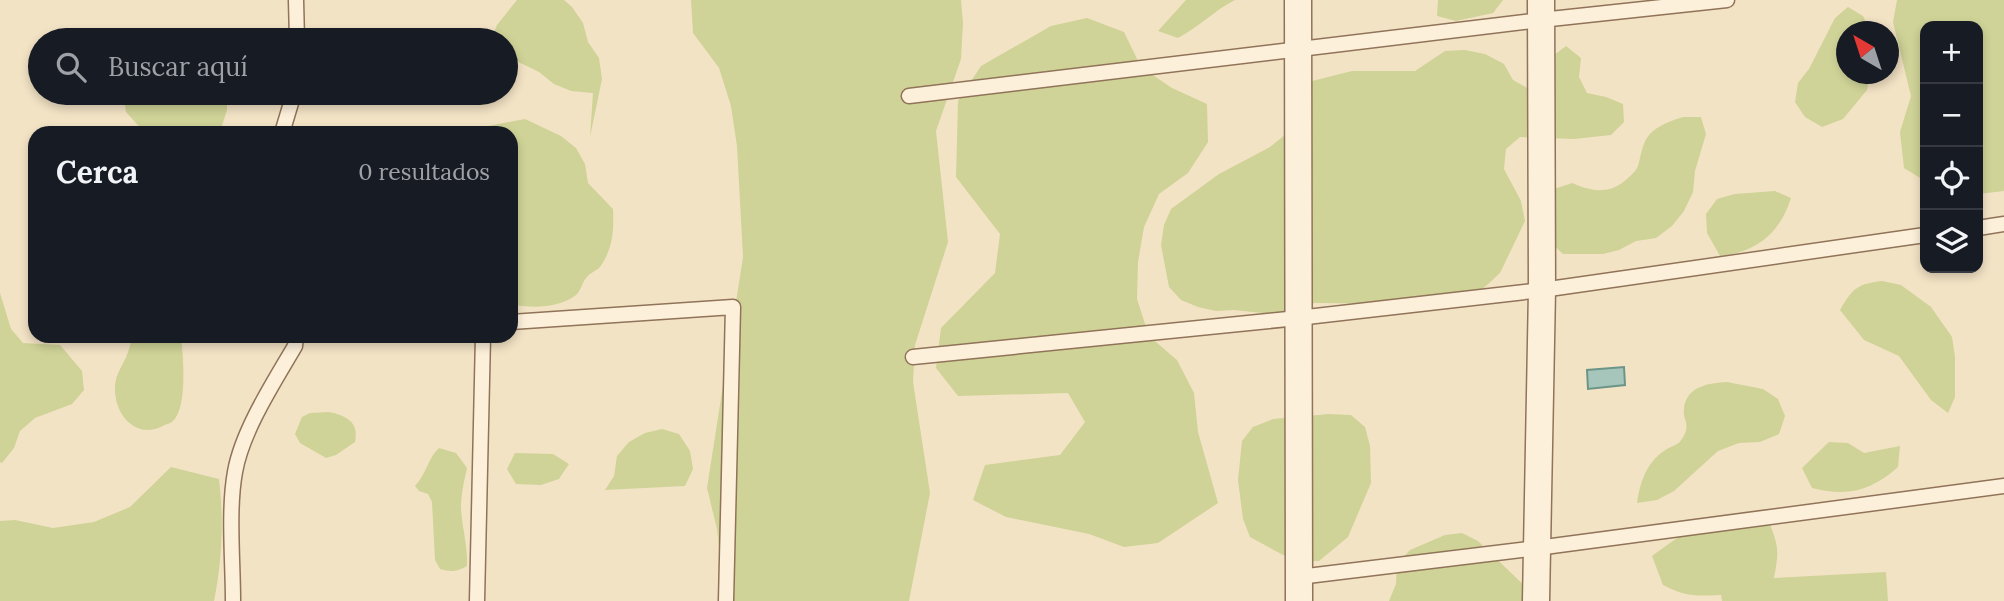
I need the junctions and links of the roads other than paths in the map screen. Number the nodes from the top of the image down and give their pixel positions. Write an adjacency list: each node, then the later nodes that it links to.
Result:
1 (296, 0): 5 (lane)
2 (1298, 0): 6 (street)
3 (1727, 0): 4 (lane)
4 (1541, 10): 6 (lane); 13 (street)
5 (297, 28)
6 (1298, 50): 7 (lane); 14 (street)
7 (909, 96)
8 (290, 105): 9 (lane)
9 (284, 126)
10 (2004, 224): 11 (lane)
11 (1983, 227)
12 (1920, 236): 13 (lane)
13 (1542, 290): 14 (lane); 20 (street)
14 (1298, 318): 18 (lane); 21 (street)
15 (518, 322): 24 (lane)
16 (295, 343): 22 (lane)
17 (482, 343): 23 (lane)
18 (913, 357)
19 (2004, 485): 20 (lane)
20 (1537, 548): 21 (lane); 25 (street)
21 (1298, 589)
22 (233, 601)
23 (477, 601)
24 (726, 601)
25 (1536, 601)

